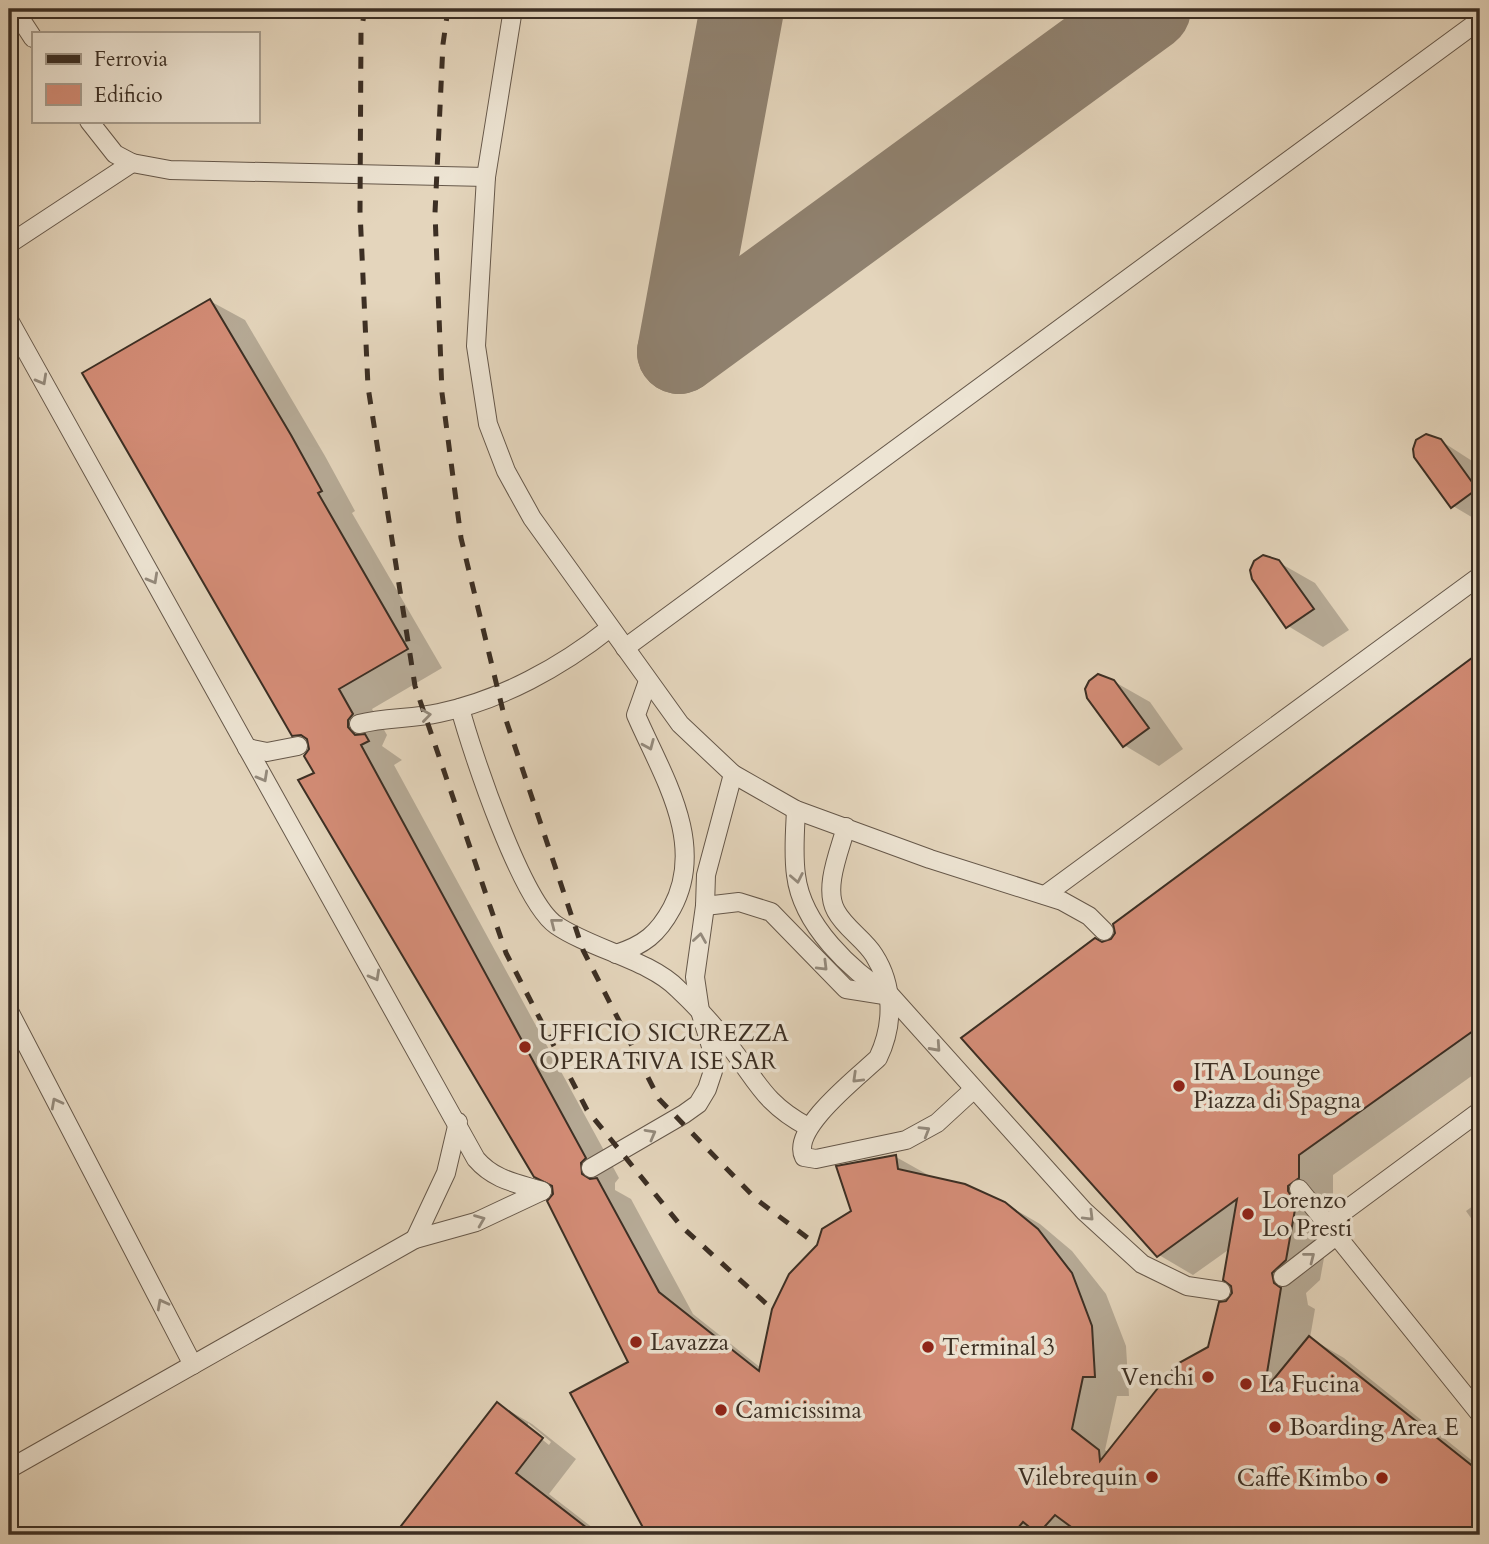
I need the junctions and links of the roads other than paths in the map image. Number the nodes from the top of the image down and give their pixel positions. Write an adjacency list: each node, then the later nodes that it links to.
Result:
1 (14, 9): 4 (lane)
2 (513, 9): 7 (lane)
3 (1480, 20): 12 (lane)
4 (32, 36)
5 (90, 122): 6 (lane)
6 (132, 163): 7 (lane); 8 (lane)
7 (486, 177): 11 (lane)
8 (9, 244)
9 (9, 320): 17 (lane, one-way to 17)
10 (1480, 576): 21 (lane)
11 (610, 628): 12 (lane); 14 (lane)
12 (625, 648): 13 (lane)
13 (648, 681): 18 (lane); 24 (lane, one-way to 24)
14 (460, 708): 15 (lane, one-way to 14); 24 (lane, one-way to 14)
15 (359, 724)
16 (298, 746): 17 (lane)
17 (247, 748): 30 (lane, one-way to 30)
18 (733, 774): 19 (lane); 22 (lane)
19 (796, 810): 20 (lane); 25 (lane, one-way to 25)
20 (846, 827): 21 (lane); 25 (lane)
21 (1045, 895): 23 (lane)
22 (705, 906): 25 (lane, one-way to 25); 27 (lane, one-way to 22)
23 (1104, 931)
24 (616, 954): 27 (lane)
25 (891, 996): 28 (lane, one-way to 28); 31 (lane, one-way to 31)
26 (9, 1011): 38 (lane, one-way to 26)
27 (700, 1011): 31 (lane); 32 (lane, one-way to 27)
28 (974, 1089): 31 (lane, one-way to 28); 37 (lane, one-way to 37)
29 (1480, 1111): 34 (lane)
30 (458, 1122): 35 (lane); 35 (lane, one-way to 30)
31 (808, 1127)
32 (591, 1168)
33 (1299, 1189): 34 (lane)
34 (1331, 1230): 36 (lane, one-way to 34); 39 (lane)
35 (415, 1239): 38 (lane)
36 (1283, 1277)
37 (1221, 1291)
38 (194, 1365): 40 (lane)
39 (1480, 1414)
40 (9, 1469)

